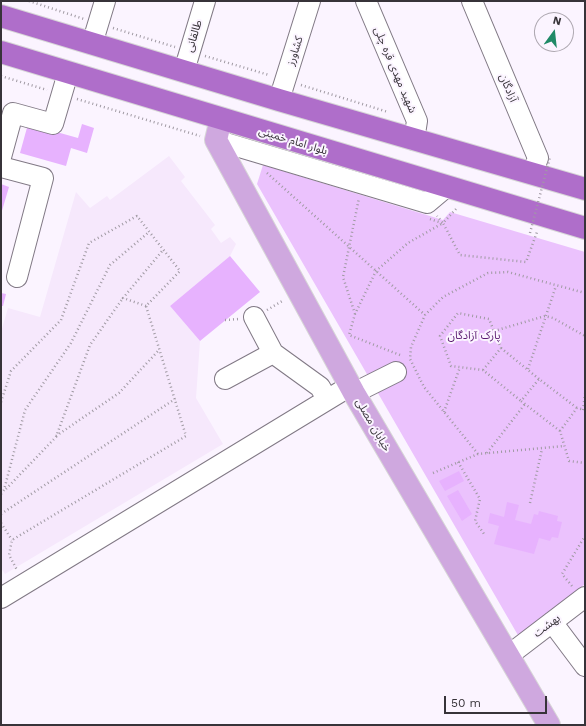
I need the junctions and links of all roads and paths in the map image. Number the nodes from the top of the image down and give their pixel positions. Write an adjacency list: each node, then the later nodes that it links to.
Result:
1 (29, 1): 8 (path)
2 (105, 1): 8 (street)
3 (205, 1): 10 (street, طالقانی)
4 (310, 1): 13 (street, کشاورز)
5 (366, 1): 16 (street, شهید مهدی قره چلی)
6 (472, 1): 20 (street, آزادگان)
7 (1, 16): 8 (highway)
8 (95, 34): 10 (highway); 10 (path)
9 (1, 52): 11 (highway, بلوار امام خمینی)
10 (186, 61): 13 (highway); 13 (path)
11 (68, 73): 14 (street); 15 (highway, بلوار امام خمینی)
12 (1, 76): 14 (path)
13 (282, 90): 16 (highway); 16 (path)
14 (62, 94): 17 (path); 19 (street)
15 (221, 119): 17 (main road); 22 (highway, بلوار امام خمینی)
16 (415, 130): 20 (highway)
17 (216, 140): 18 (street); 56 (main road, خیابان مصلی)
18 (268, 156): 25 (street); 32 (path)
19 (1, 157)
20 (543, 163): 23 (highway); 29 (path, bridge)
21 (1, 167): 35 (street)
22 (446, 187): 25 (street); 28 (highway, بلوار امام خمینی)
23 (585, 189)
24 (359, 198): 32 (path)
25 (427, 203): 27 (path)
26 (456, 209): 27 (path)
27 (443, 223): 31 (path); 34 (path)
28 (585, 228)
29 (526, 229)
30 (149, 232): 33 (path); 61 (path); 75 (path)
31 (537, 232)
32 (349, 247): 34 (path); 40 (path)
33 (163, 250): 38 (path); 39 (path)
34 (376, 271): 40 (path); 41 (path)
35 (17, 277)
36 (556, 286): 37 (path); 41 (path); 42 (path)
37 (585, 293)
38 (123, 298): 39 (path); 67 (path)
39 (146, 306): 47 (path)
40 (355, 314): 49 (path)
41 (425, 315): 49 (path)
42 (545, 316): 44 (path); 45 (path); 51 (path)
43 (254, 317): 48 (street)
44 (494, 331): 46 (path); 50 (path)
45 (585, 336)
46 (501, 348): 51 (path); 52 (path)
47 (160, 350): 58 (path); 67 (path)
48 (273, 353): 55 (street); 59 (street)
49 (410, 359): 65 (path)
50 (460, 367): 52 (path); 65 (path)
51 (528, 369): 54 (path)
52 (483, 370): 60 (path)
53 (396, 372): 56 (street)
54 (539, 379): 60 (path); 63 (path)
55 (225, 380)
56 (352, 389): 59 (street); 87 (main road, خیابان مصلی)
57 (585, 394): 64 (path)
58 (175, 399): 78 (path); 82 (path)
59 (327, 400): 83 (street)
60 (521, 401): 62 (path)
61 (1, 402)
62 (525, 404): 66 (path); 70 (path)
63 (577, 408): 64 (path); 66 (path)
64 (584, 410)
65 (444, 412): 71 (path)
66 (560, 431): 68 (path)
67 (56, 437): 75 (path)
68 (564, 446): 69 (path); 73 (path)
69 (542, 448): 70 (path); 77 (path)
70 (486, 453): 71 (path)
71 (478, 454): 72 (path)
72 (458, 462): 74 (path); 80 (path)
73 (585, 463)
74 (432, 472)
75 (4, 490): 76 (path)
76 (1, 494)
77 (530, 503)
78 (1, 514)
79 (1, 523): 82 (path)
80 (484, 534)
81 (585, 536): 85 (path)
82 (12, 540): 83 (path)
83 (25, 583): 84 (street)
84 (1, 598)
85 (584, 598): 86 (street, بهشت)
86 (552, 622): 87 (street, بهشت); 88 (street)
87 (509, 655): 89 (main road, خیابان مصلی)
88 (585, 666)
89 (549, 725)

